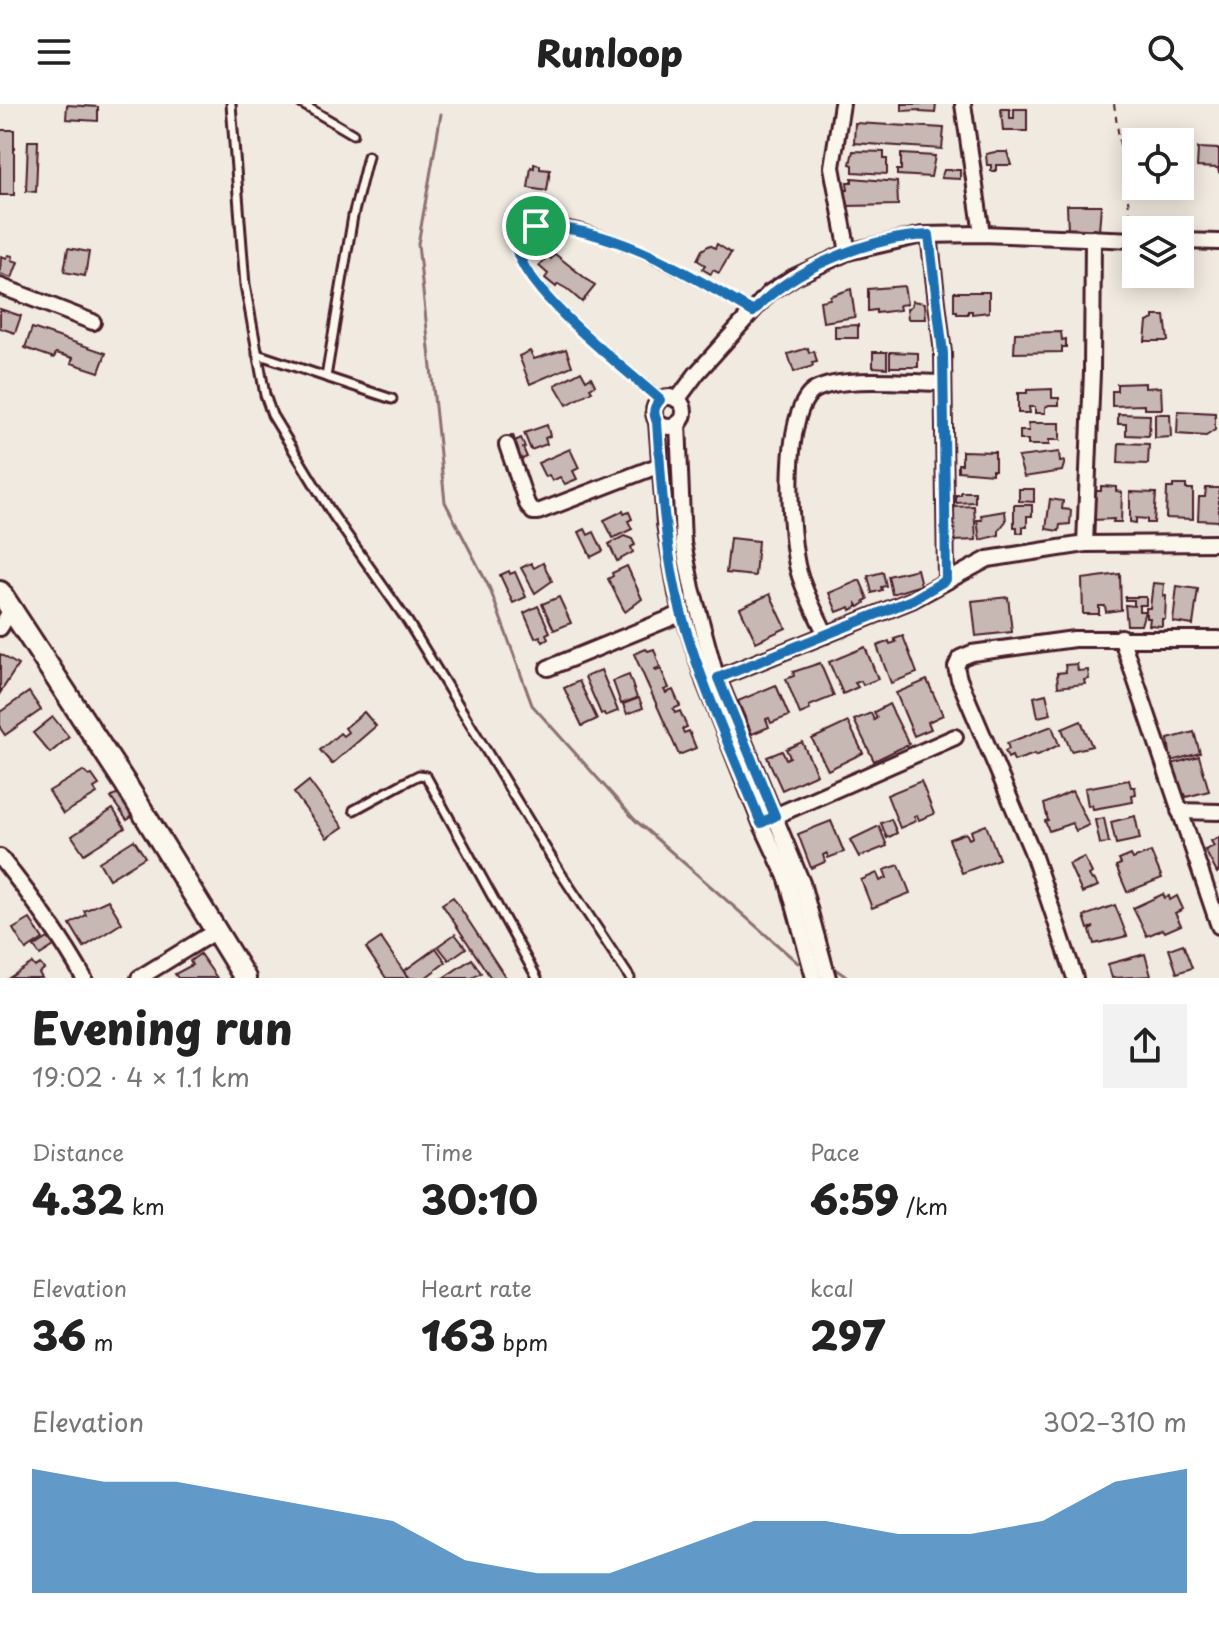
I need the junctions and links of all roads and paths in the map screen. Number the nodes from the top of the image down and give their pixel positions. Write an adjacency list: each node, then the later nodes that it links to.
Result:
1 (231, 104): 19 (lane)
2 (302, 104): 6 (lane)
3 (842, 104): 15 (street)
4 (963, 104): 9 (street)
5 (1114, 104): 8 (path)
6 (353, 134)
7 (368, 156): 20 (lane)
8 (1131, 216)
9 (982, 234): 10 (street); 11 (street)
10 (929, 235): 15 (street); 21 (street)
11 (1093, 238): 12 (street); 30 (street)
12 (1122, 239)
13 (1194, 241): 14 (street)
14 (1219, 242)
15 (848, 252): 17 (street)
16 (0, 286): 18 (street)
17 (753, 312): 23 (lane); 24 (street)
18 (93, 322)
19 (257, 354): 20 (lane); 53 (lane)
20 (326, 377): 22 (lane)
21 (943, 383): 31 (street); 35 (street)
22 (392, 399)
23 (660, 400): 24 (street); 25 (street)
24 (677, 400): 26 (street)
25 (657, 422): 26 (street); 28 (street)
26 (678, 423): 39 (street)
27 (507, 445): 28 (street)
28 (660, 465): 33 (street)
29 (1219, 543): 30 (street)
30 (1085, 544): 31 (street)
31 (946, 580): 35 (street)
32 (6, 600): 34 (street); 48 (street)
33 (683, 613): 38 (street); 39 (street)
34 (0, 628)
35 (826, 635): 39 (street)
36 (1121, 637): 37 (street); 42 (street); 56 (street)
37 (1219, 639)
38 (548, 668)
39 (712, 681): 44 (street); 45 (street)
40 (955, 737): 44 (street)
41 (354, 810): 52 (lane)
42 (1179, 811): 43 (street); 47 (street)
43 (1219, 812)
44 (775, 816): 45 (street); 55 (street)
45 (761, 823): 54 (street)
46 (0, 857): 49 (street)
47 (1219, 926)
48 (217, 930): 50 (street); 51 (street)
49 (84, 978)
50 (139, 978)
51 (245, 978)
52 (537, 978)
53 (630, 978)
54 (814, 978)
55 (828, 978)
56 (1075, 978)

